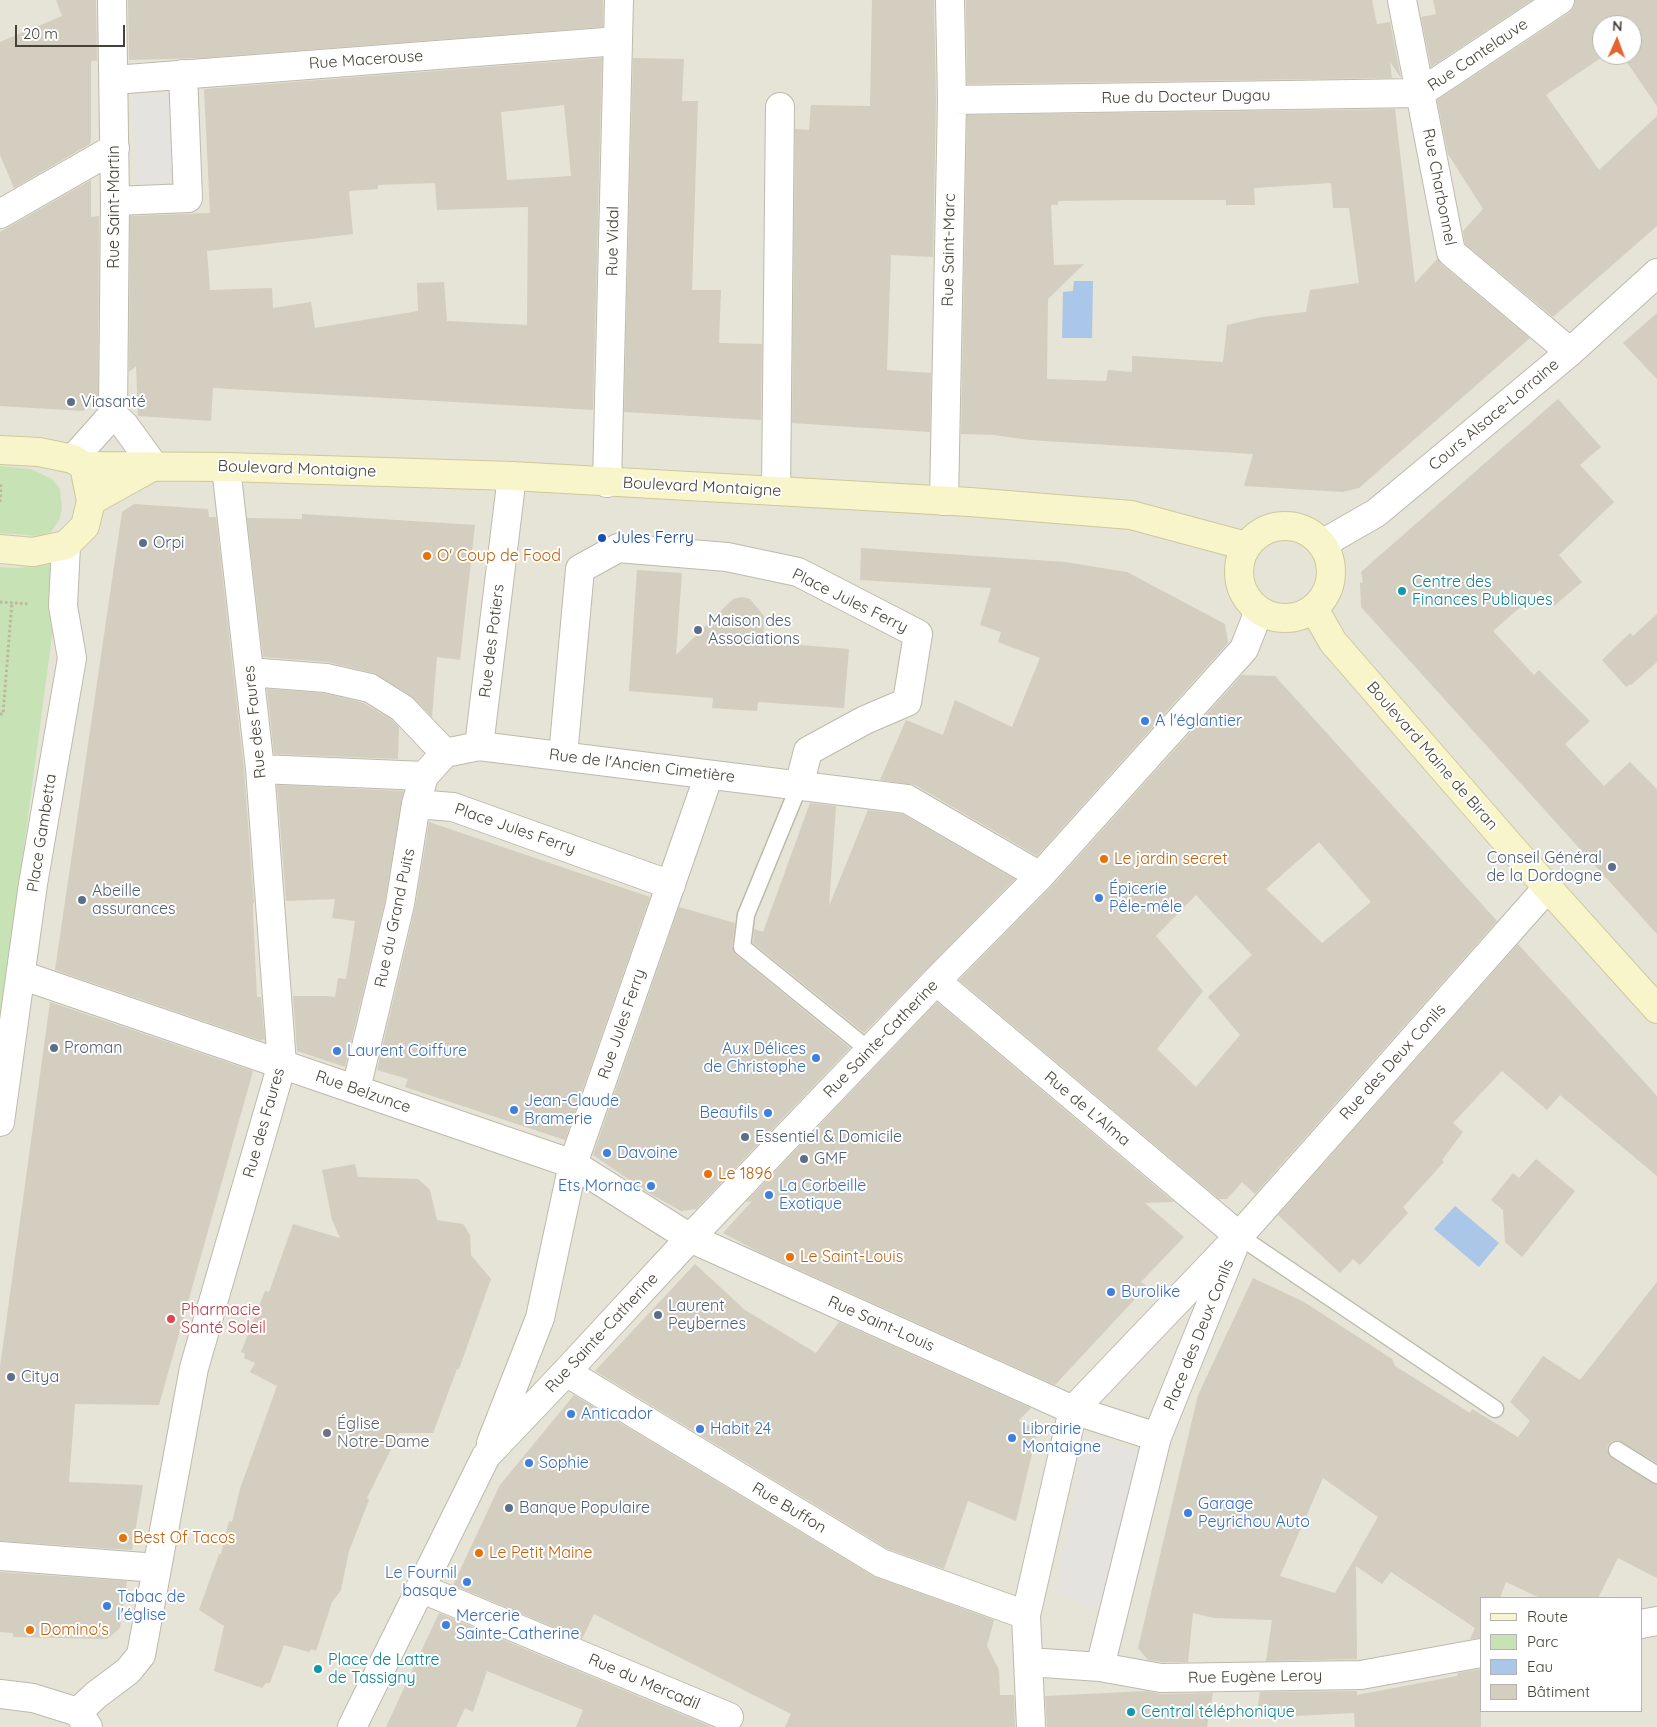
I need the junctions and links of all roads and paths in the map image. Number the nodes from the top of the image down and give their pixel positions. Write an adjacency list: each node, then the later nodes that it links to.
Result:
1 (112, 0): 8 (street, Rue Saint-Martin)
2 (619, 0): 6 (street, Rue Vidal)
3 (950, 0): 10 (street, Rue Saint-Marc)
4 (1402, 0): 9 (street, Rue Charbonnel)
5 (1560, 0): 9 (street, Rue Cantelauve)
6 (618, 41): 7 (street, Rue Macerouse); 23 (street, Rue Vidal)
7 (183, 74): 8 (street, Rue Macerouse); 13 (street)
8 (114, 80): 12 (street, Rue Saint-Martin)
9 (1420, 93): 10 (street, Rue du Docteur Dugau); 16 (street, Rue Charbonnel)
10 (952, 100): 25 (street, Rue Saint-Marc)
11 (780, 107): 24 (street)
12 (115, 148): 13 (street, Rue Saint-Martin); 14 (street)
13 (115, 201): 17 (street, Rue Saint-Martin)
14 (3, 204)
15 (1657, 274): 16 (street, Cours Alsace-Lorraine)
16 (1570, 352): 28 (street, Cours Alsace-Lorraine)
17 (113, 414): 19 (street); 20 (street)
18 (0, 450): 19 (main road, Boulevard Montaigne)
19 (79, 463): 20 (main road, Boulevard Montaigne); 26 (main road)
20 (154, 466): 21 (main road, Boulevard Montaigne); 26 (main road, Boulevard Montaigne)
21 (226, 466): 22 (main road, Boulevard Montaigne); 34 (street, Rue des Faures)
22 (512, 476): 23 (main road, Boulevard Montaigne); 36 (street, Rue des Potiers)
23 (607, 483): 24 (main road, Boulevard Montaigne)
24 (776, 491): 25 (main road, Boulevard Montaigne)
25 (944, 501): 29 (main road, Boulevard Montaigne)
26 (91, 502): 27 (main road)
27 (66, 544): 30 (main road); 47 (street, Place Gambetta)
28 (1322, 544): 29 (main road); 32 (main road)
29 (1246, 546): 33 (main road)
30 (0, 549)
31 (12, 602): 35 (path)
32 (1314, 610): 33 (main road); 46 (main road, Boulevard Maine de Biran)
33 (1259, 611): 44 (street, Rue Sainte-Catherine)
34 (249, 672): 37 (street); 39 (street, Rue des Faures)
35 (0, 714)
36 (479, 746): 37 (street, Rue de l'Ancien Cimetière); 38 (street, Rue de l'Ancien Cimetière)
37 (445, 753): 41 (street, Rue du Grand Puits)
38 (563, 756): 40 (street, Rue de l'Ancien Cimetière); 42 (street, Place Jules Ferry)
39 (260, 769): 41 (street); 51 (street, Rue des Faures)
40 (708, 774): 42 (street, Rue de l'Ancien Cimetière); 45 (street)
41 (424, 776): 43 (street, Rue du Grand Puits)
42 (799, 786): 44 (street, Rue de l'Ancien Cimetière); 50 (lane)
43 (416, 804): 45 (street, Place Jules Ferry); 52 (street, Rue du Grand Puits)
44 (1040, 876): 48 (street, Rue Sainte-Catherine)
45 (671, 885): 54 (street, Rue Jules Ferry)
46 (1548, 888): 49 (main road, Boulevard Maine de Biran); 55 (street, Rue des Deux Conils)
47 (21, 974): 51 (street, Rue Belzunce); 53 (street, Place Gambetta)
48 (936, 982): 50 (street, Rue Sainte-Catherine); 55 (street, Rue de L'Alma)
49 (1657, 1009)
50 (870, 1051): 56 (street, Rue Sainte-Catherine)
51 (282, 1064): 52 (street, Rue Belzunce); 65 (street, Rue des Faures)
52 (356, 1089): 54 (street, Rue Belzunce)
53 (0, 1122)
54 (573, 1164): 56 (street, Rue Belzunce); 62 (street, Rue Sainte-Catherine)
55 (1239, 1236): 58 (lane); 59 (street, Place des Deux Conils); 60 (street, Place des Deux Conils)
56 (690, 1238): 57 (street, Rue Sainte-Catherine); 59 (street, Rue Saint-Louis)
57 (566, 1372): 62 (street, Rue Sainte-Catherine); 67 (street, Rue Buffon)
58 (1495, 1409)
59 (1073, 1410): 60 (street, Rue Saint-Louis); 67 (street)
60 (1157, 1437): 72 (street, Place des Deux Conils)
61 (1617, 1450): 63 (lane)
62 (486, 1456): 66 (street, Rue Sainte-Catherine)
63 (1657, 1475)
64 (0, 1556): 65 (street)
65 (157, 1568): 75 (street, Rue des Faures)
66 (420, 1588): 74 (street, Rue du Mercadil); 76 (street, Rue Sainte-Catherine)
67 (1026, 1615): 71 (street)
68 (1657, 1621): 69 (street)
69 (1642, 1624)
70 (1480, 1653): 72 (street, Rue Eugène Leroy)
71 (1029, 1662): 72 (street, Rue Eugène Leroy); 77 (street)
72 (1100, 1667)
73 (0, 1694): 75 (street)
74 (729, 1717)
75 (83, 1719)
76 (352, 1727)
77 (1030, 1727)

